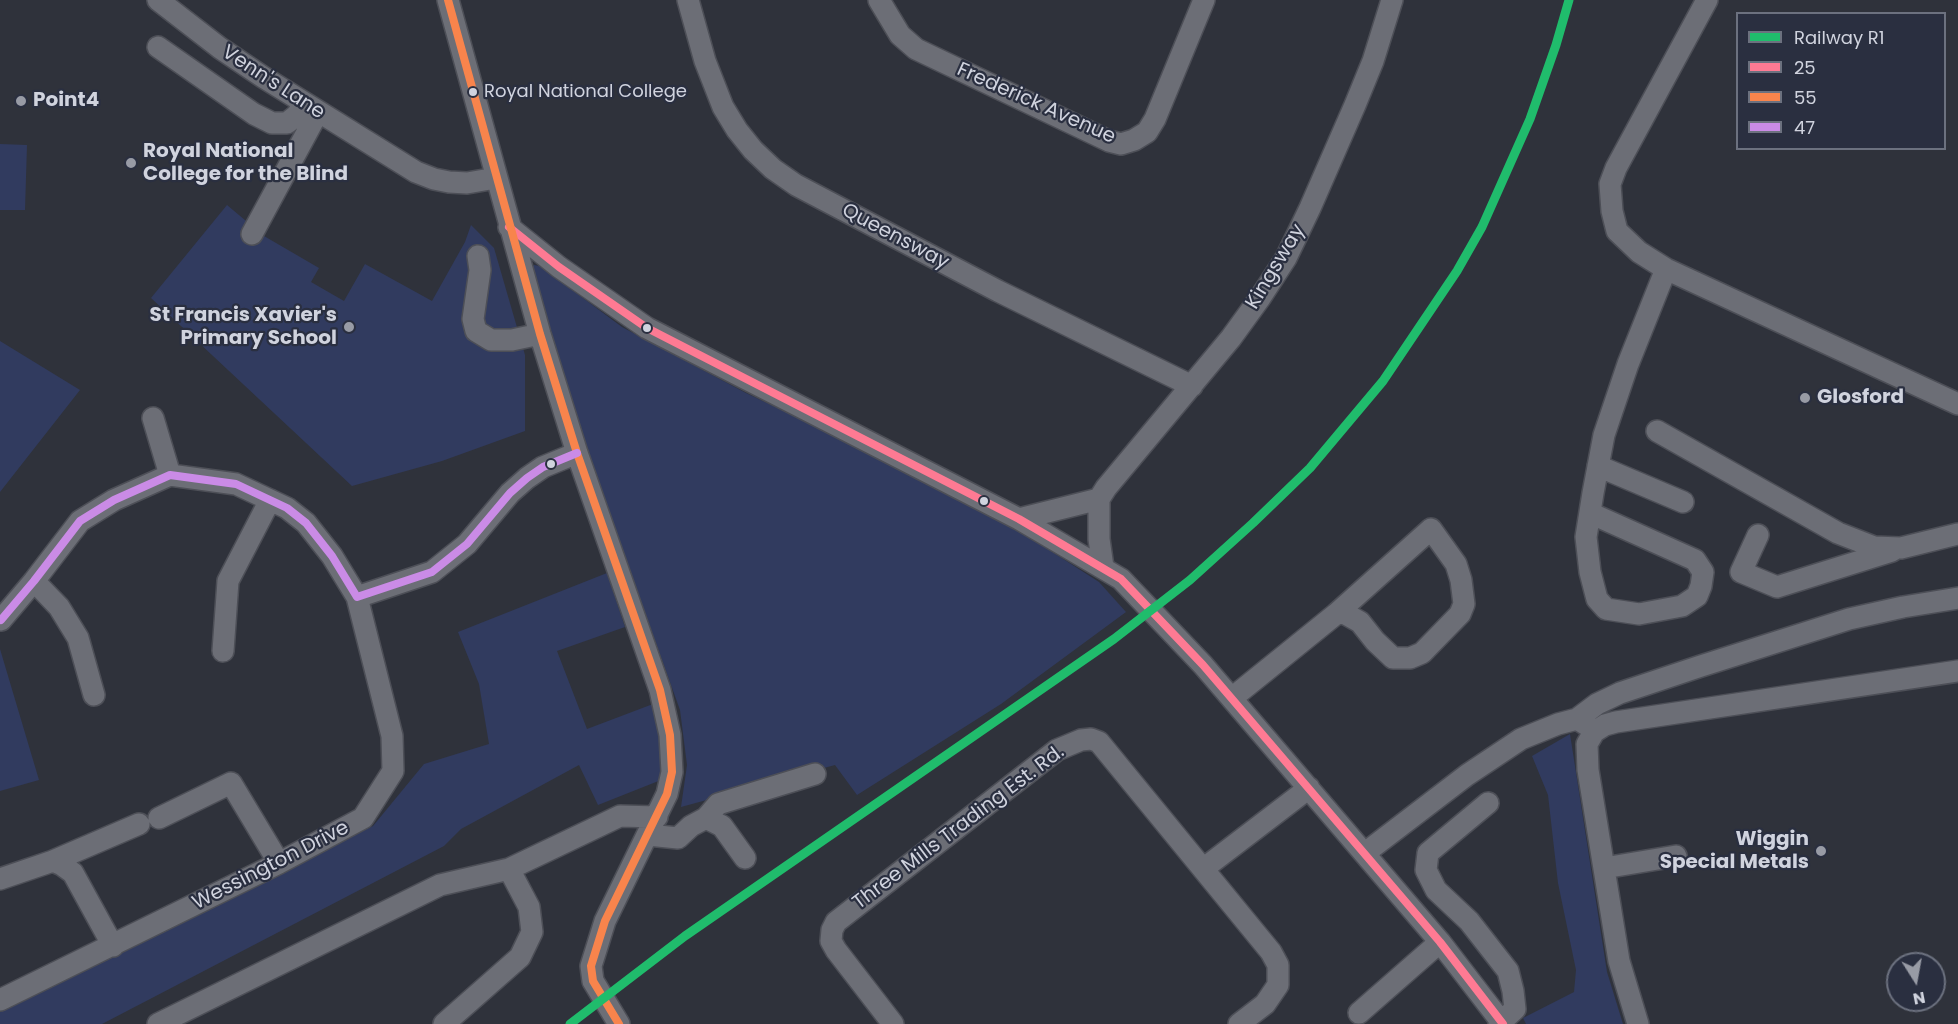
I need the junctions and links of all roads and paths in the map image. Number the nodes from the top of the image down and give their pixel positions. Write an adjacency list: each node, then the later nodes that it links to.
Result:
1 (158, 0): 9 (street, Venn's Lane)
2 (448, 0): 10 (street)
3 (688, 0): 16 (street, Queensway)
4 (879, 0): 5 (street, Frederick Avenue)
5 (1204, 0)
6 (1392, 0): 16 (street, Kingsway)
7 (1707, 0): 14 (street)
8 (158, 47): 9 (street)
9 (311, 108): 10 (street, Venn's Lane); 12 (street)
10 (496, 178): 11 (street)
11 (509, 226): 15 (street); 27 (street)
12 (252, 234)
13 (478, 256): 15 (street)
14 (1666, 268): 17 (street); 21 (street)
15 (540, 334): 20 (street)
16 (1192, 386): 23 (street, Kingsway)
17 (1958, 404)
18 (153, 418): 22 (street)
19 (1657, 431): 30 (street)
20 (577, 453): 33 (street); 46 (street)
21 (1598, 466): 25 (street); 26 (street)
22 (170, 475): 24 (street, Wessington Drive); 32 (street)
23 (1099, 499): 27 (street); 31 (street)
24 (270, 500): 33 (street, Wessington Drive); 37 (street)
25 (1683, 502)
26 (1590, 513): 26 (street)
27 (1019, 519): 31 (street)
28 (1958, 534): 30 (street)
29 (1758, 535): 30 (street)
30 (1901, 548)
31 (1103, 567): 40 (street)
32 (34, 581): 36 (street); 39 (street)
33 (357, 597): 51 (street, Wessington Drive)
34 (1958, 598): 41 (street)
35 (1336, 614): 35 (street); 40 (street)
36 (1, 620)
37 (223, 651)
38 (1958, 671): 41 (street)
39 (94, 695)
40 (1232, 698): 43 (street)
41 (1586, 726): 47 (street); 52 (street)
42 (815, 774): 45 (street)
43 (1309, 788): 47 (street); 54 (street)
44 (1488, 802): 60 (street)
45 (706, 818): 46 (street); 49 (street)
46 (653, 826): 53 (street); 63 (street)
47 (1365, 853): 56 (street)
48 (1676, 856): 52 (street)
49 (745, 858)
50 (53, 861): 51 (street); 55 (street); 57 (street)
51 (279, 863): 57 (street, Wessington Drive)
52 (1604, 868): 66 (street)
53 (509, 869): 61 (street); 62 (street)
54 (1203, 869): 64 (street, Three Mills Trading Est. Rd.); 65 (street, Three Mills Trading Est. Rd.)
55 (0, 879)
56 (1440, 942): 59 (street); 60 (street)
57 (113, 946): 58 (street, Wessington Drive)
58 (0, 1000)
59 (1359, 1013)
60 (1502, 1023)
61 (158, 1024)
62 (444, 1024)
63 (619, 1024)
64 (893, 1024)
65 (1239, 1024)
66 (1638, 1024)

